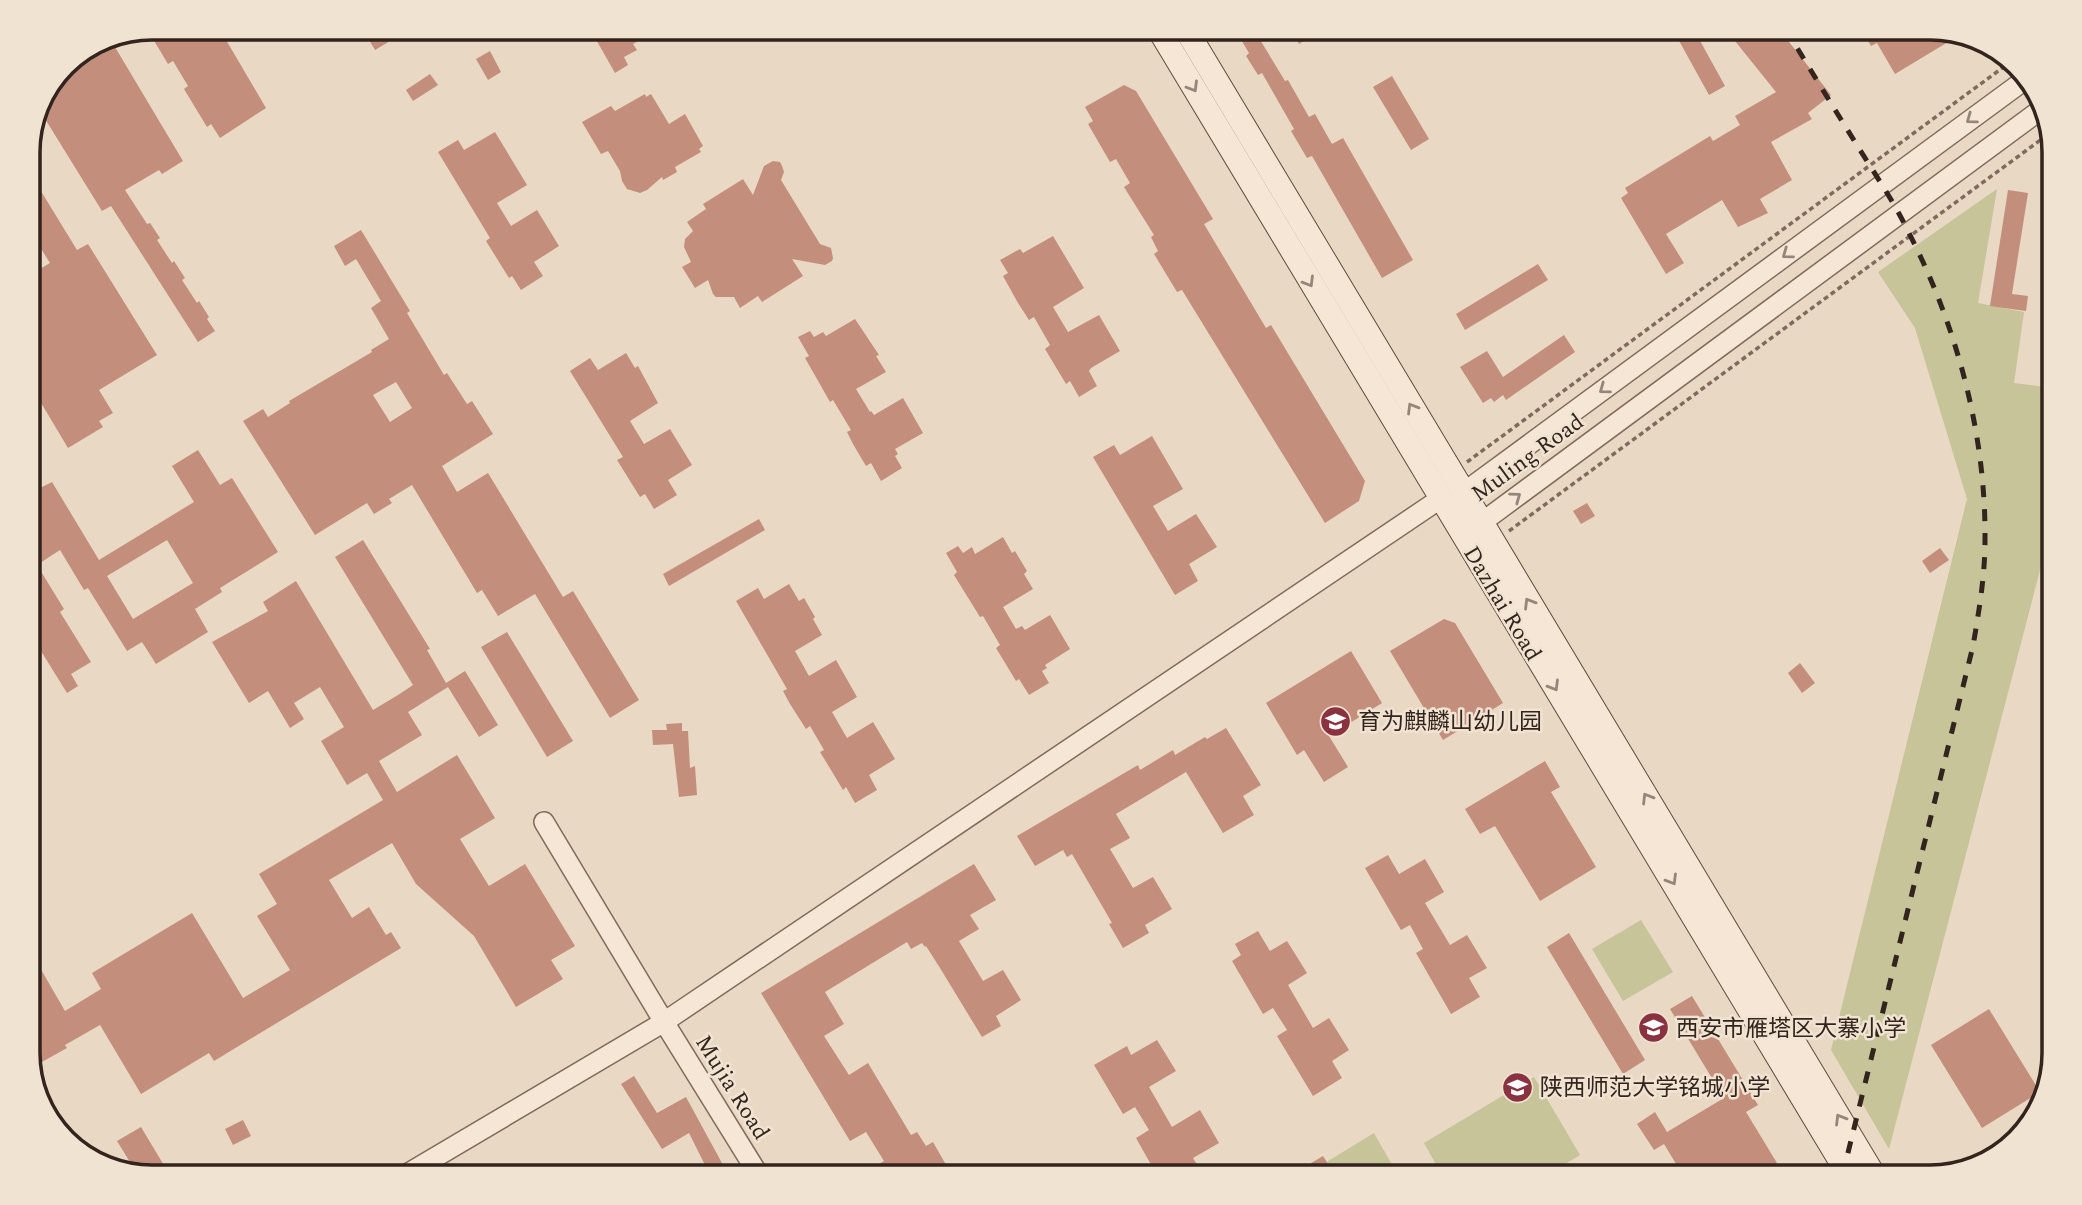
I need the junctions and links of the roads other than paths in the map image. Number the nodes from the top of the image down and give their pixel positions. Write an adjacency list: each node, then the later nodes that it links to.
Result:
1 (1164, 40): 6 (main road, Dazhai Road, one-way to 6)
2 (1192, 40): 5 (main road, Dazhai Road, one-way to 2)
3 (2019, 84): 5 (street, Muling Road, one-way to 5)
4 (2035, 114): 8 (street, Muling Road, one-way to 4)
5 (1457, 483): 7 (street, Muling Road); 8 (main road, Dazhai Road)
6 (1440, 499): 7 (main road, Dazhai Road); 10 (street)
7 (1454, 522): 8 (street, Muling Road); 13 (main road, Dazhai Road, one-way to 13)
8 (1481, 523): 14 (main road, Dazhai Road, one-way to 8)
9 (544, 822): 10 (street, Mujia Road)
10 (664, 1022): 11 (street); 12 (street, Mujia Road)
11 (421, 1165)
12 (753, 1165)
13 (1843, 1165)
14 (1868, 1165)

